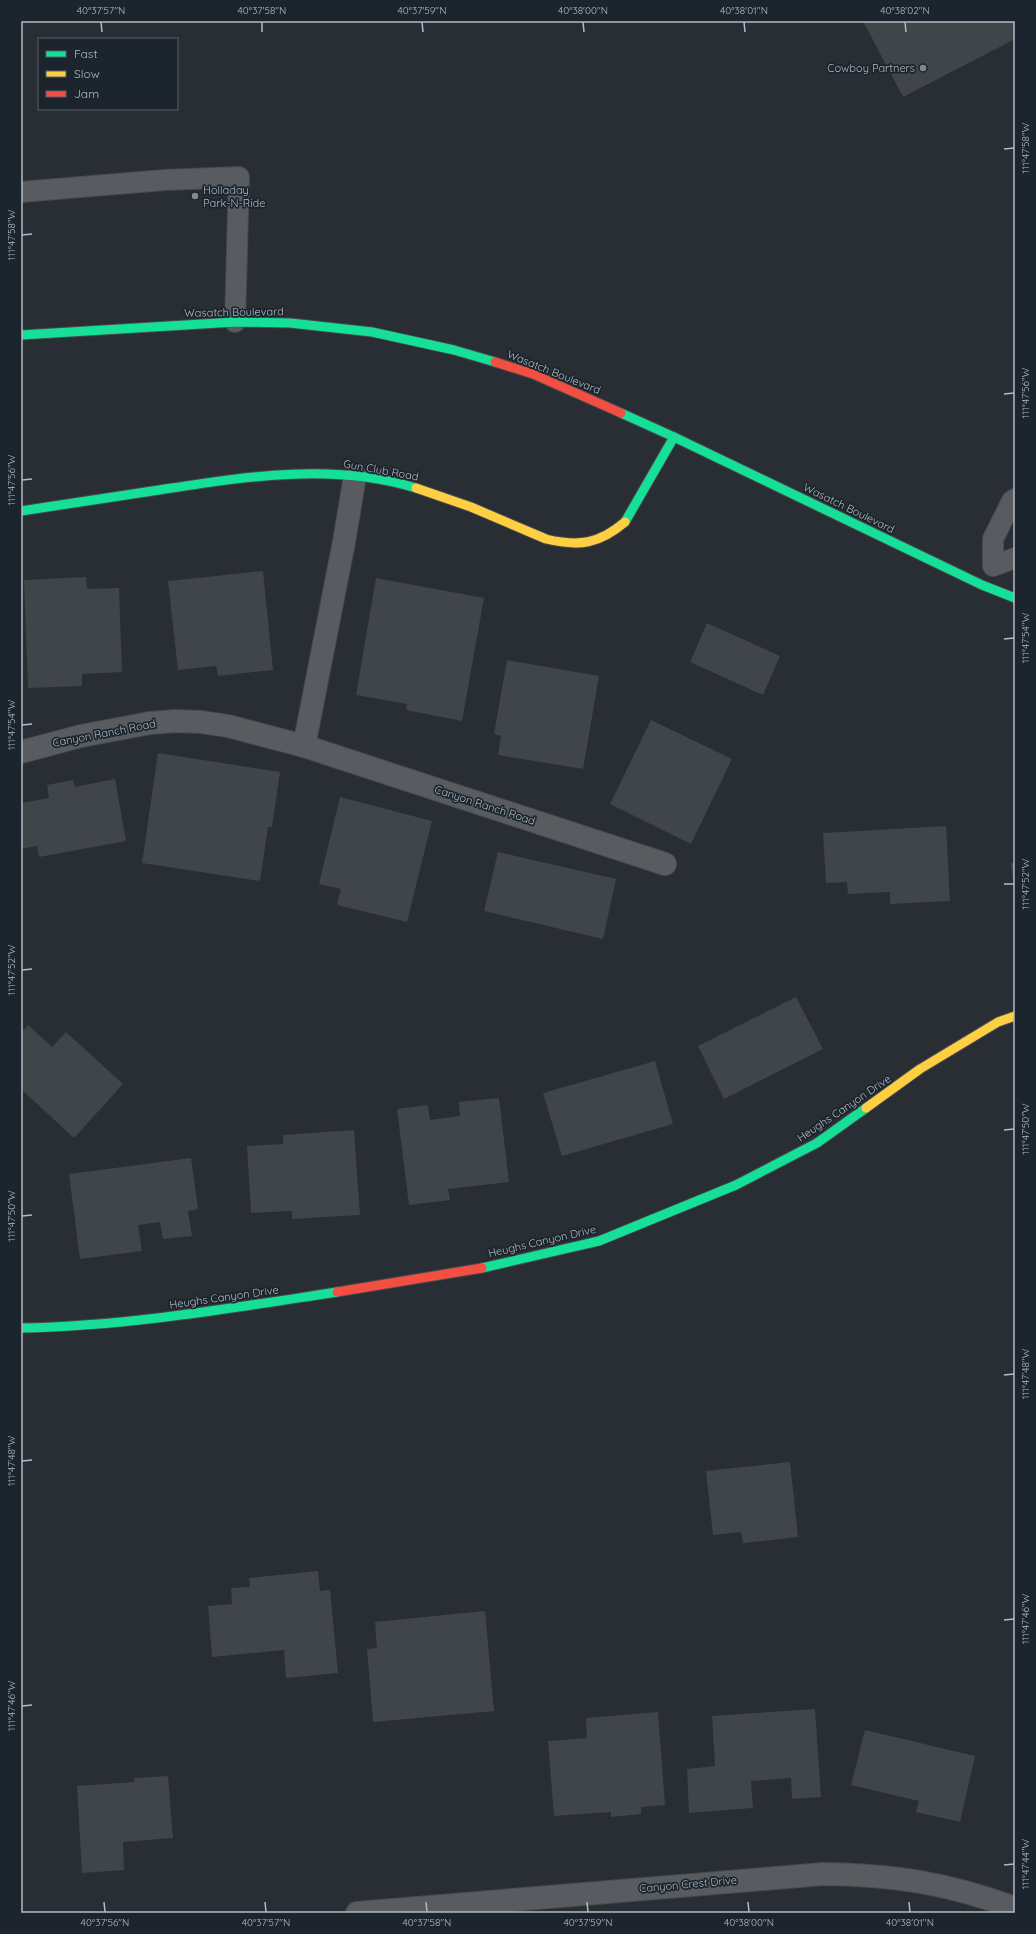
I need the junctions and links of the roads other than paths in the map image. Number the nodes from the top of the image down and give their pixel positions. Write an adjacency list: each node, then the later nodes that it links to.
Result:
1 (21, 192): 2 (lane)
2 (235, 322): 3 (street, Wasatch Boulevard); 4 (street, Wasatch Boulevard)
3 (21, 335)
4 (674, 437): 5 (street, Gun Club Road); 10 (street, Wasatch Boulevard)
5 (355, 476): 7 (street, Gun Club Road); 12 (street)
6 (1015, 499): 9 (lane)
7 (21, 511)
8 (1015, 558): 9 (lane)
9 (993, 566): 10 (lane)
10 (982, 585): 11 (street, Wasatch Boulevard)
11 (1015, 598)
12 (304, 746): 13 (street, Canyon Ranch Road); 14 (street, Canyon Ranch Road)
13 (21, 752)
14 (665, 864)
15 (1015, 1016): 16 (street, Heughs Canyon Drive)
16 (21, 1328)
17 (1015, 1908): 18 (street, Canyon Crest Drive)
18 (357, 1913)

